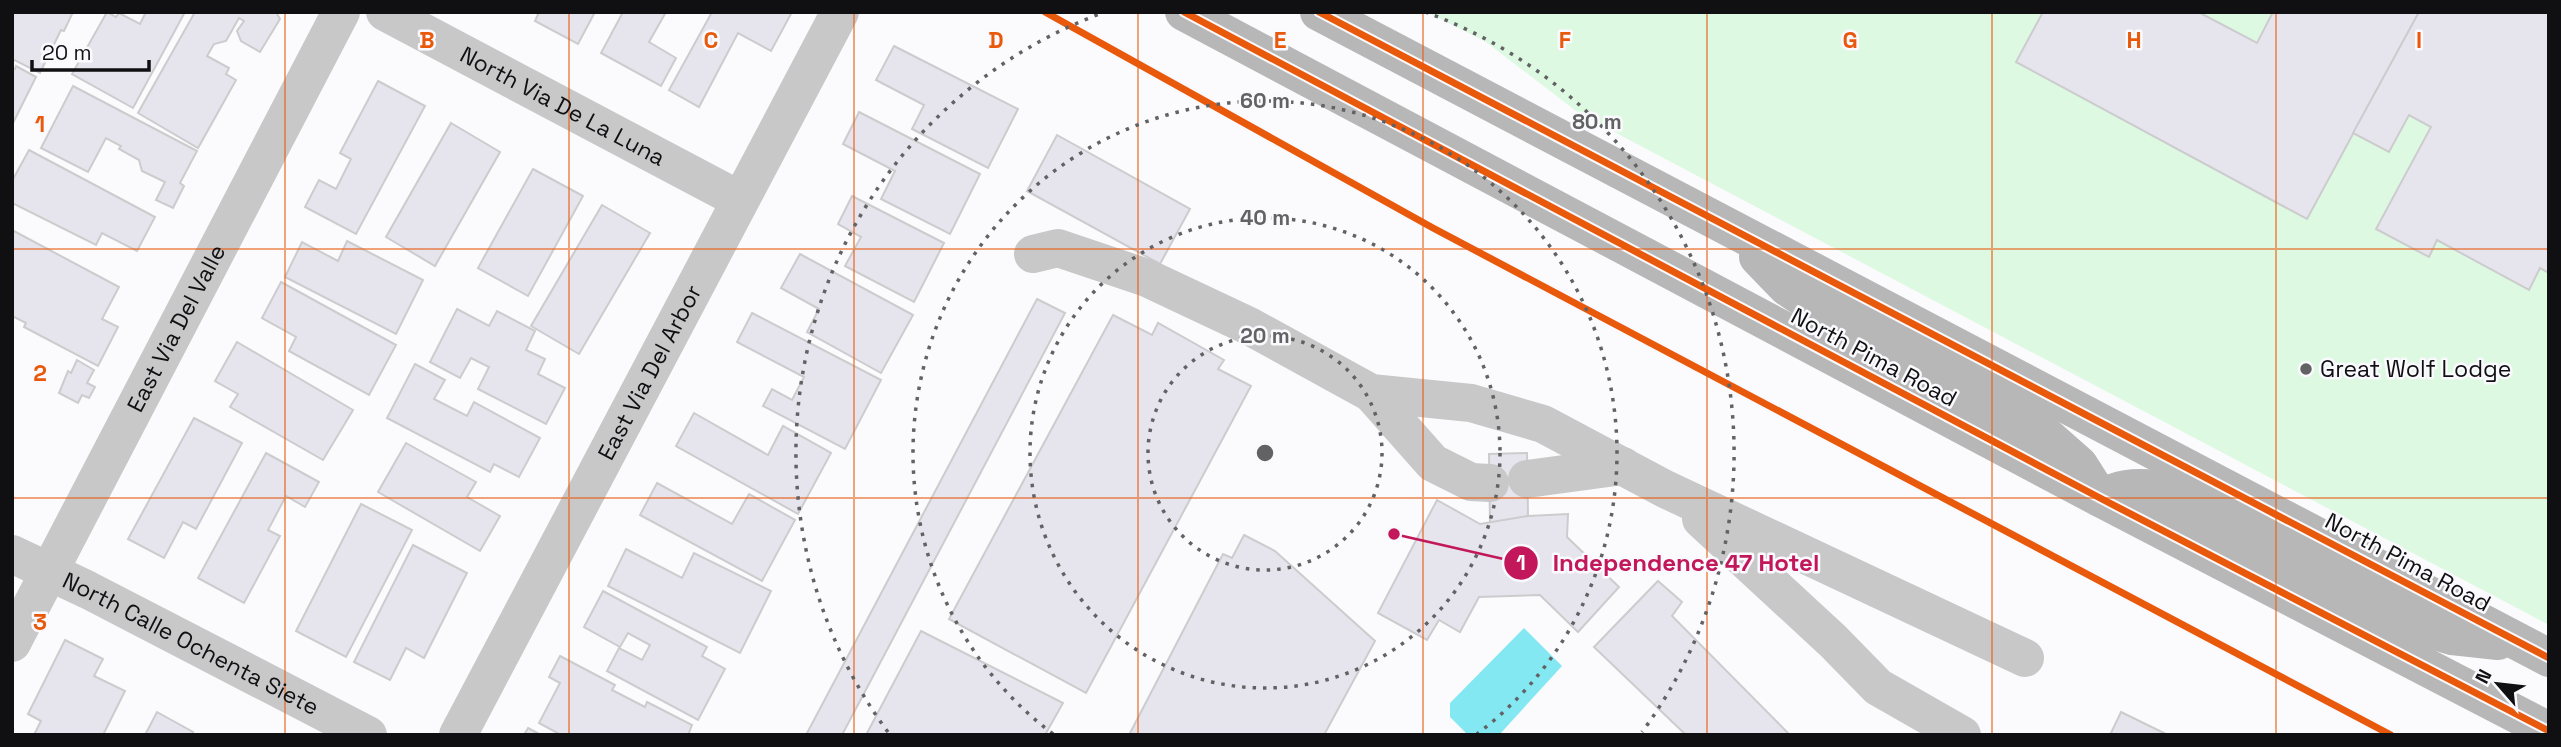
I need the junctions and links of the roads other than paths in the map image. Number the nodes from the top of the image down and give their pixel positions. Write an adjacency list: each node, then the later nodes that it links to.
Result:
1 (341, 12): 14 (street, East Via Del Valle)
2 (385, 12): 6 (street, North Via De La Luna)
3 (840, 12): 6 (street, East Via Del Arbor)
4 (1184, 12): 12 (main road, North Pima Road)
5 (1319, 12): 7 (main road, North Pima Road)
6 (740, 200): 20 (street, East Via Del Arbor)
7 (1729, 228): 12 (main road); 16 (main road, North Pima Road)
8 (1033, 254): 9 (street)
9 (1371, 393): 10 (street); 10 (street)
10 (1623, 466): 11 (street)
11 (1665, 489): 17 (street); 21 (street)
12 (2100, 498): 16 (main road); 18 (main road, North Pima Road)
13 (12, 554): 14 (street, North Calle Ochenta Siete)
14 (50, 571): 15 (street, East Via Del Valle); 19 (street, North Calle Ochenta Siete)
15 (12, 643)
16 (2536, 651)
17 (2025, 658)
18 (2549, 731)
19 (368, 735)
20 (458, 735)
21 (1962, 735)

